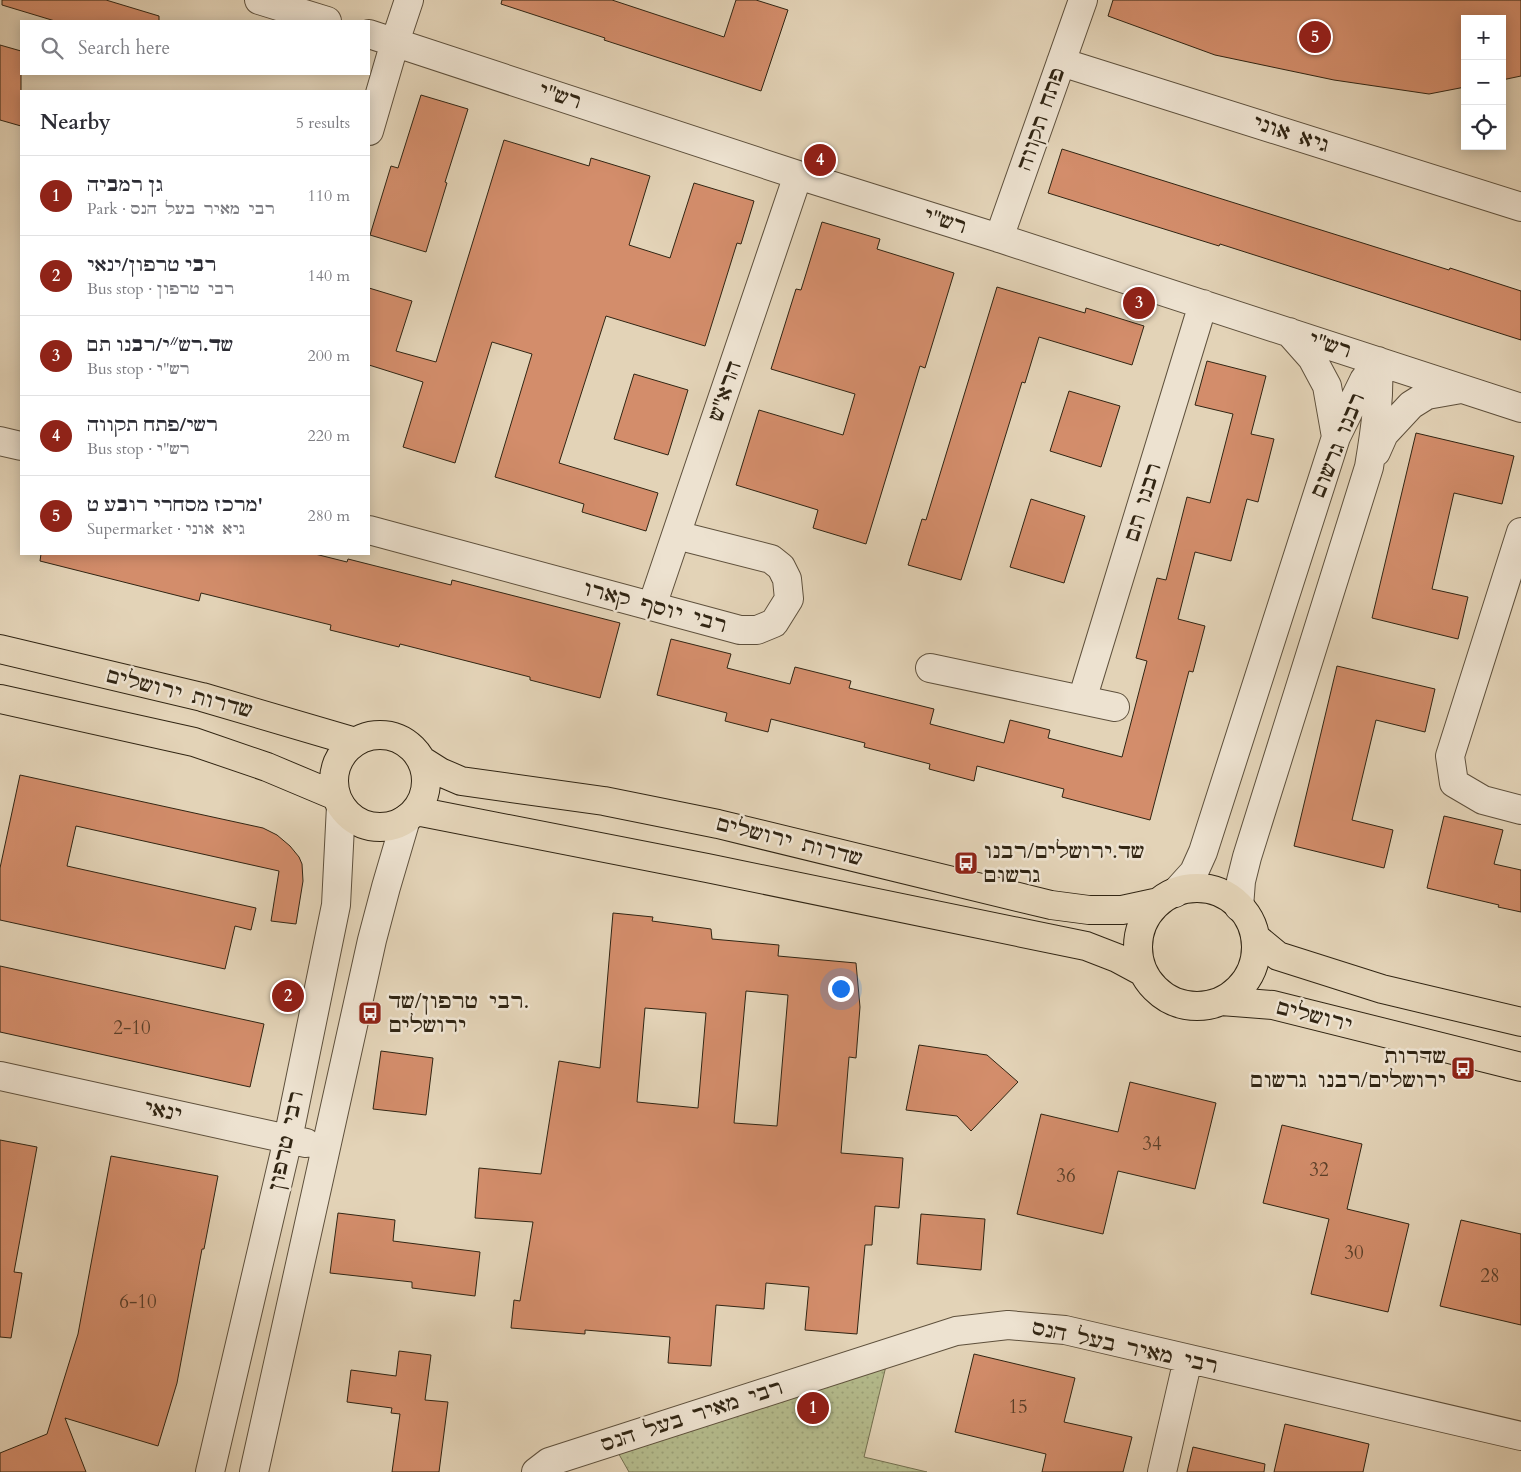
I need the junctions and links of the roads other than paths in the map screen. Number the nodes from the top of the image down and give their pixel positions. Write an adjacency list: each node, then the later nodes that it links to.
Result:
1 (259, 0): 4 (street)
2 (409, 0): 6 (street)
3 (1083, 0): 7 (street, פתח תקווה)
4 (324, 20)
5 (370, 34): 6 (street, רש"י)
6 (395, 42): 8 (street); 9 (street, רש"י)
7 (1061, 62): 10 (street, גיא אוני); 11 (street, פתח תקווה)
8 (370, 128)
9 (798, 175): 11 (street, רש"י); 23 (street, הרא"ש)
10 (1521, 207)
11 (999, 238): 12 (street, רש"י)
12 (1203, 304): 13 (street, רש"י); 28 (street, רבנו תם)
13 (1289, 332): 14 (street, רש"י); 17 (street)
14 (1378, 361): 15 (street, רש"י); 17 (street, רבנו גרשום); 20 (street, רבנו גרשום)
15 (1462, 388): 16 (street, רש"י); 20 (street)
16 (1521, 408)
17 (1336, 437): 35 (street, רבנו גרשום)
18 (0, 440): 19 (street)
19 (20, 446)
20 (1369, 466): 36 (street, רבנו גרשום)
21 (370, 530): 24 (street, רבי יוסף קארו)
22 (1521, 532): 33 (street)
23 (676, 535): 24 (street, הרא"ש); 24 (street, רבי יוסף קארו)
24 (652, 606)
25 (0, 650): 30 (main road, שדרות ירושלים)
26 (930, 668): 28 (street)
27 (0, 699): 32 (main road, שדרות ירושלים)
28 (1082, 700): 29 (street)
29 (1115, 707)
30 (355, 742): 31 (main road); 32 (main road)
31 (421, 760): 34 (main road); 35 (main road, שדרות ירושלים)
32 (338, 801): 34 (main road); 43 (street, רבי טרפון)
33 (1521, 810)
34 (411, 815): 38 (main road, שדרות ירושלים); 44 (street, רבי טרפון)
35 (1167, 898): 36 (main road); 38 (main road)
36 (1239, 906): 37 (main road)
37 (1255, 937): 39 (main road); 40 (main road, ירושלים)
38 (1143, 972): 39 (main road)
39 (1221, 1001): 41 (main road, ירושלים)
40 (1521, 1022)
41 (1521, 1067)
42 (0, 1076): 43 (street, ינאי)
43 (288, 1139): 44 (street, ינאי); 47 (street, רבי טרפון)
44 (326, 1147): 48 (street, רבי טרפון)
45 (1188, 1359): 46 (street, רבי מאיר בעל הנס); 49 (street, רבי מאיר בעל הנס); 50 (street)
46 (1521, 1436)
47 (210, 1472)
48 (254, 1472)
49 (536, 1472)
50 (1162, 1472)

